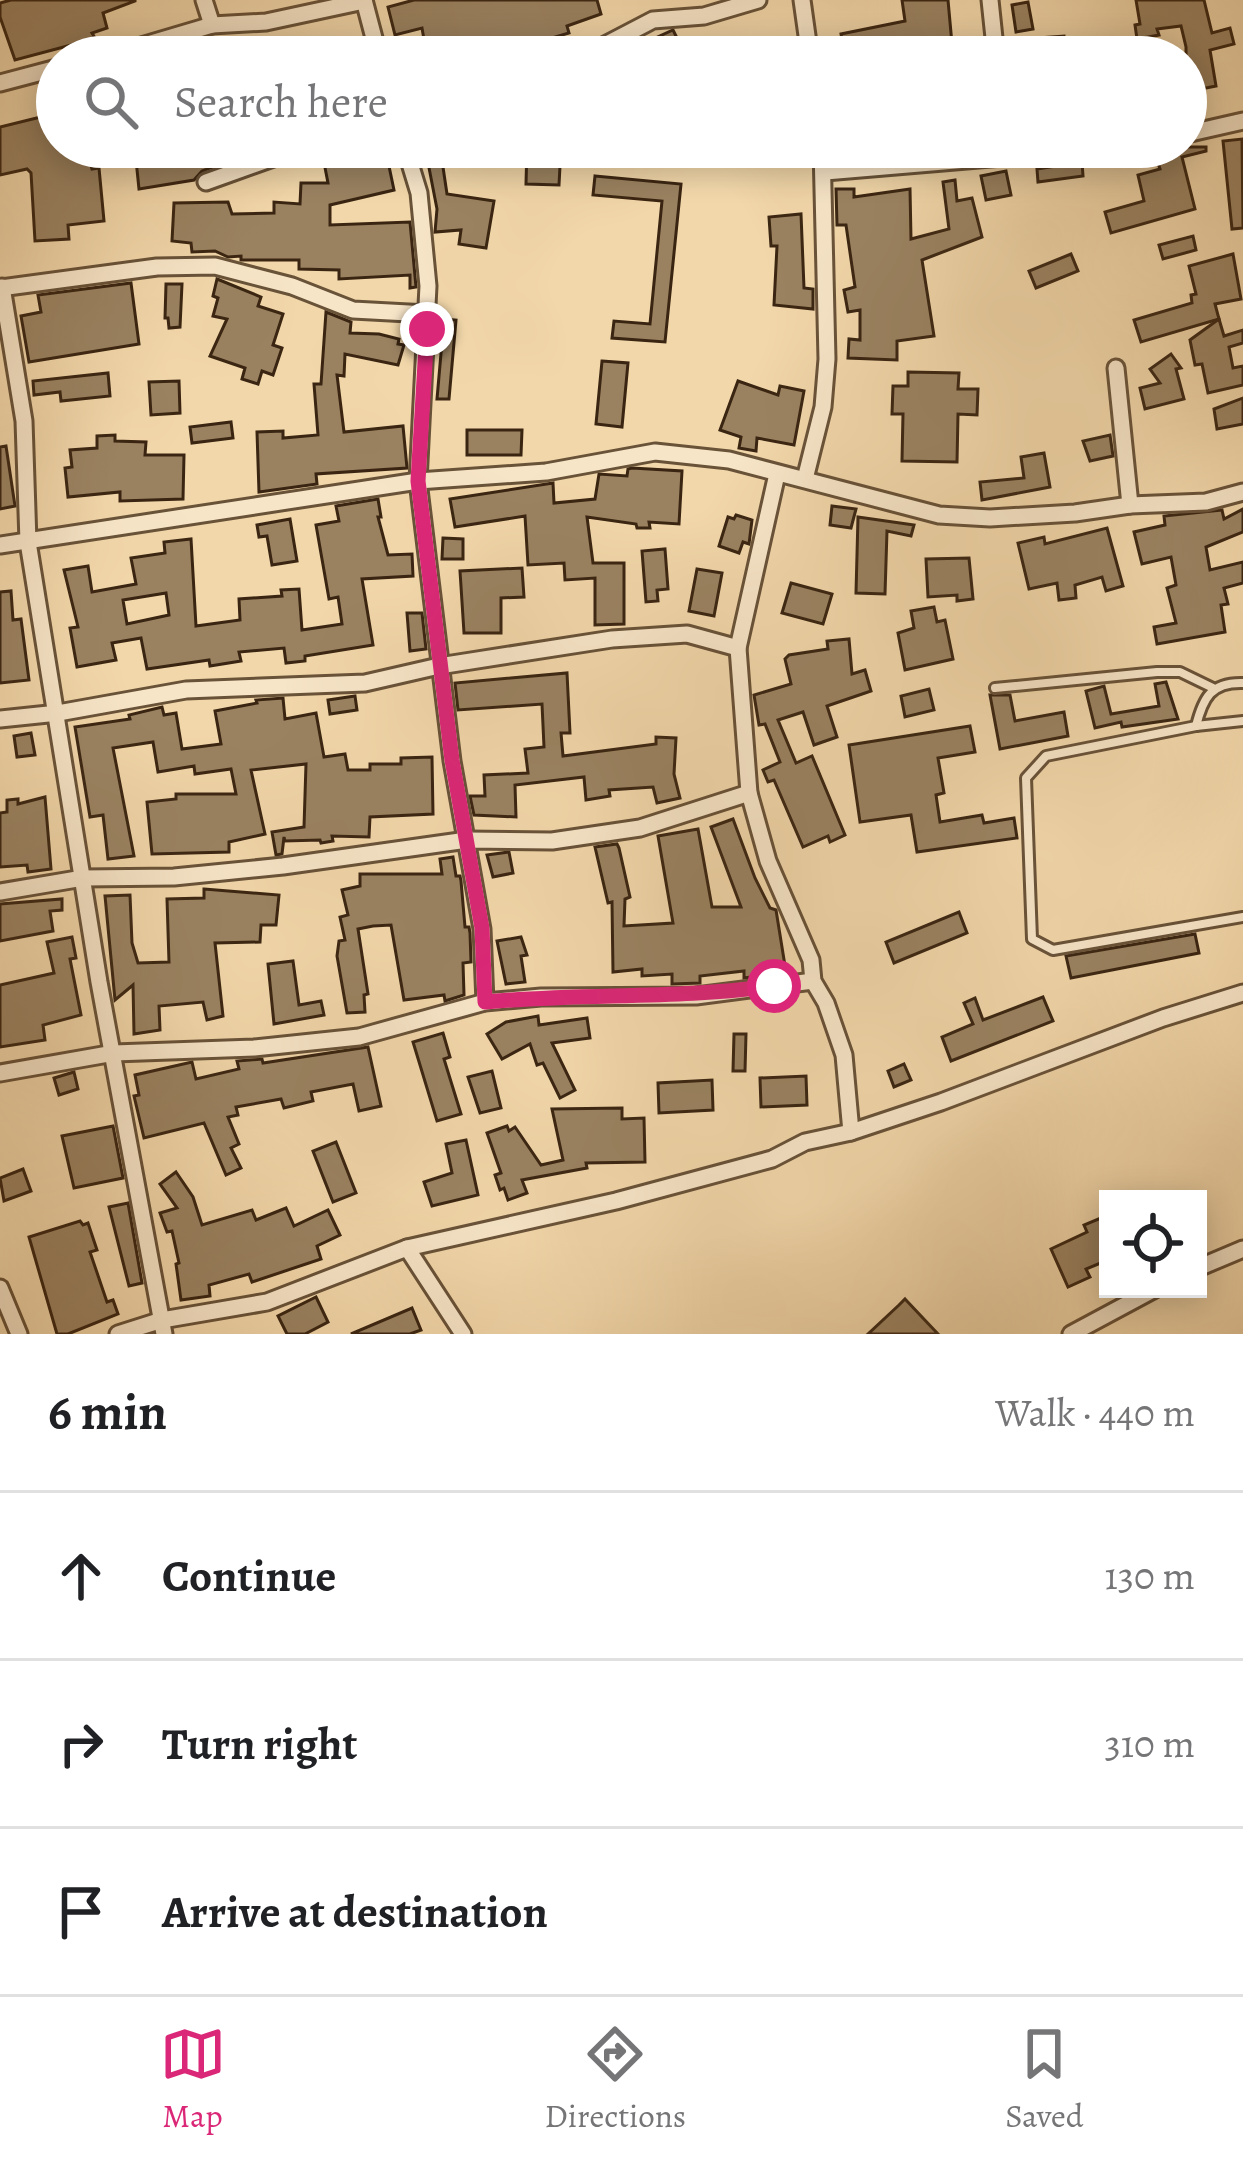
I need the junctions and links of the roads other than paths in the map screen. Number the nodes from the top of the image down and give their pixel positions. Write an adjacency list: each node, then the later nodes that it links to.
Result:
1 (204, 0): 6 (street)
2 (364, 0): 6 (street); 8 (street)
3 (758, 0): 9 (street)
4 (802, 0): 10 (street)
5 (990, 0): 11 (street)
6 (212, 25): 7 (street)
7 (175, 36)
8 (373, 36)
9 (622, 36)
10 (806, 36)
11 (994, 36)
12 (36, 74): 13 (street)
13 (0, 83)
14 (1243, 121): 15 (street)
15 (1207, 129)
16 (245, 168): 21 (street)
17 (411, 168): 23 (street)
18 (825, 168): 20 (street)
19 (861, 168): 20 (street)
20 (825, 172): 26 (street)
21 (206, 182)
22 (1, 287): 23 (street); 30 (street)
23 (428, 314): 27 (street)
24 (1116, 368): 29 (street)
25 (777, 474): 26 (street); 27 (street); 32 (street)
26 (805, 479): 29 (street)
27 (418, 481): 30 (street); 33 (street)
28 (1243, 492): 29 (street)
29 (1130, 505)
30 (28, 542): 31 (street); 37 (street)
31 (0, 544)
32 (738, 648): 33 (street); 41 (street)
33 (439, 666): 37 (street); 42 (street)
34 (1243, 682): 36 (lane)
35 (995, 688): 36 (lane)
36 (1213, 688): 40 (lane)
37 (58, 713): 38 (street); 43 (street)
38 (0, 719)
39 (1243, 722): 40 (lane)
40 (1196, 726): 45 (lane)
41 (749, 793): 42 (street); 46 (street)
42 (467, 840): 43 (street); 48 (street)
43 (83, 878): 44 (street); 49 (street)
44 (0, 892)
45 (1243, 917)
46 (813, 981): 48 (street); 51 (street)
47 (1243, 993): 51 (street)
48 (485, 1002): 49 (street)
49 (115, 1053): 50 (street); 57 (street)
50 (0, 1072)
51 (851, 1132): 52 (street)
52 (407, 1248): 57 (street); 60 (street)
53 (1243, 1249): 54 (street)
54 (1207, 1264)
55 (0, 1288): 58 (street)
56 (1138, 1298): 61 (street)
57 (163, 1327): 59 (street)
58 (20, 1334)
59 (118, 1334)
60 (463, 1334)
61 (1071, 1334)

